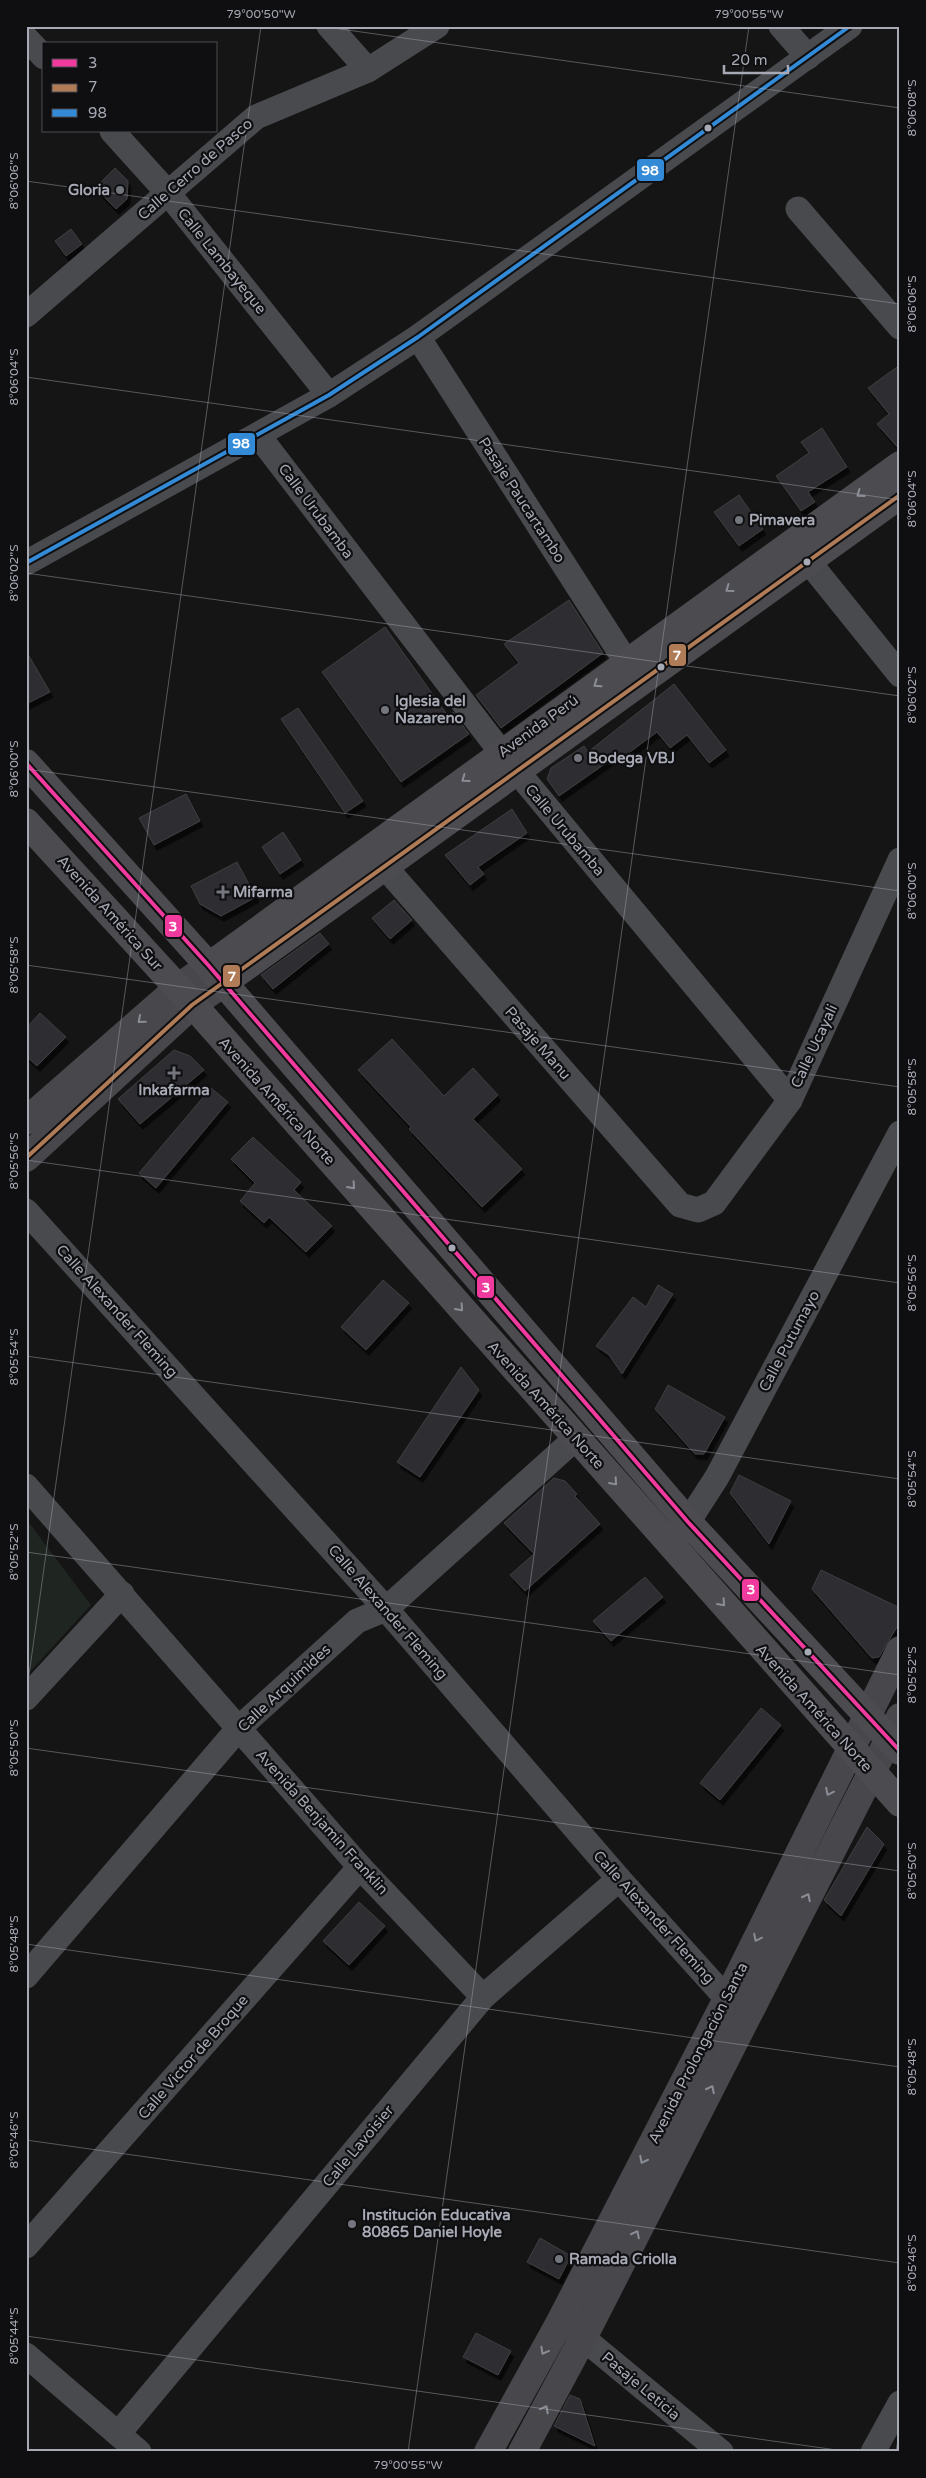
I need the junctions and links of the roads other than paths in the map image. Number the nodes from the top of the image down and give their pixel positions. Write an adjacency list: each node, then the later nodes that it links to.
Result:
1 (329, 26): 8 (street)
2 (437, 26): 8 (street, Calle Cerro de Pasco)
3 (781, 26): 7 (street)
4 (850, 26): 7 (street)
5 (26, 38): 6 (street)
6 (42, 55)
7 (808, 57): 14 (street)
8 (368, 70): 10 (street, Calle Cerro de Pasco)
9 (113, 132): 10 (street, Calle Lambayeque)
10 (168, 193): 12 (street, Calle Cerro de Pasco); 15 (street, Calle Lambayeque)
11 (798, 208): 13 (street)
12 (26, 316)
13 (900, 327)
14 (418, 337): 15 (street); 21 (street, Pasaje Paucartambo)
15 (329, 395): 16 (street)
16 (258, 434): 20 (street); 23 (street, Calle Urubamba)
17 (900, 465): 19 (main road, Avenida Perú, one-way to 19)
18 (900, 495): 19 (main road, Avenida Perú)
19 (800, 552): 21 (main road, Avenida Perú, one-way to 21); 22 (street); 23 (main road, Avenida Perú)
20 (26, 563)
21 (627, 663): 23 (main road, Avenida Perú, one-way to 23)
22 (900, 674)
23 (508, 762): 27 (main road, Avenida Perú); 28 (main road, Avenida Perú, one-way to 28); 30 (street, Calle Urubamba)
24 (26, 763): 28 (main road)
25 (26, 822): 29 (main road, Avenida América Sur)
26 (900, 860): 30 (street, Calle Ucayali)
27 (384, 867): 28 (main road, Avenida Perú); 34 (street, Pasaje Manu)
28 (216, 974): 29 (street, Avenida Perú); 38 (main road, Avenida América Norte)
29 (185, 997): 31 (street, one-way to 31); 33 (street); 36 (main road, Avenida América Norte, one-way to 36)
30 (790, 1100): 34 (street, Calle Ucayali)
31 (26, 1121)
32 (900, 1133): 38 (street, Calle Putumayo)
33 (26, 1158)
34 (698, 1210)
35 (26, 1211): 41 (street, Calle Alexander Fleming)
36 (576, 1438): 39 (main road, Avenida América Norte, one-way to 39); 41 (street, Calle Arquimides)
37 (26, 1486): 40 (street, Avenida Benjamin Franklin)
38 (688, 1522): 39 (street, Calle Putumayo); 44 (main road, Avenida América Norte)
39 (669, 1543): 47 (main road, Avenida América Norte, one-way to 47)
40 (122, 1594): 43 (street); 45 (street, Avenida Benjamin Franklin)
41 (386, 1609): 45 (street, Calle Arquimides); 51 (street, Calle Alexander Fleming)
42 (900, 1650): 44 (street, Avenida Prolongación Santa)
43 (26, 1698)
44 (867, 1714): 46 (main road, Avenida América Norte); 47 (street, Avenida Prolongación Santa)
45 (238, 1728): 50 (street, Avenida Benjamin Franklin); 52 (street, Calle Arquimides)
46 (896, 1735): 48 (street, Avenida Prolongación Santa)
47 (851, 1748): 48 (main road, Avenida América Norte); 54 (street, Avenida Prolongación Santa, one-way to 54)
48 (871, 1771): 49 (main road, Avenida América Norte); 55 (street, Avenida Prolongación Santa, one-way to 48)
49 (900, 1804)
50 (360, 1868): 53 (street, Avenida Benjamin Franklin); 58 (street, Calle Victor de Broque)
51 (619, 1879): 53 (street, Calle Lavoisier); 54 (street, Calle Alexander Fleming)
52 (26, 1976)
53 (483, 1996): 63 (street, Calle Lavoisier)
54 (727, 1999): 55 (street, Calle Alexander Fleming); 56 (street, Avenida Prolongación Santa)
55 (750, 2012): 57 (street, Avenida Prolongación Santa)
56 (698, 2052): 57 (street); 59 (street, Avenida Prolongación Santa, one-way to 59)
57 (723, 2065): 60 (street, Avenida Prolongación Santa, one-way to 57)
58 (26, 2246)
59 (560, 2322): 60 (street, Pasaje Leticia); 66 (street, Avenida Prolongación Santa, one-way to 66)
60 (583, 2338): 67 (street, Avenida Prolongación Santa, one-way to 60); 68 (street, Pasaje Leticia)
61 (26, 2355): 63 (street)
62 (900, 2403): 64 (street)
63 (118, 2434): 65 (street)
64 (885, 2444)
65 (138, 2452)
66 (488, 2452)
67 (522, 2452)
68 (721, 2452)

